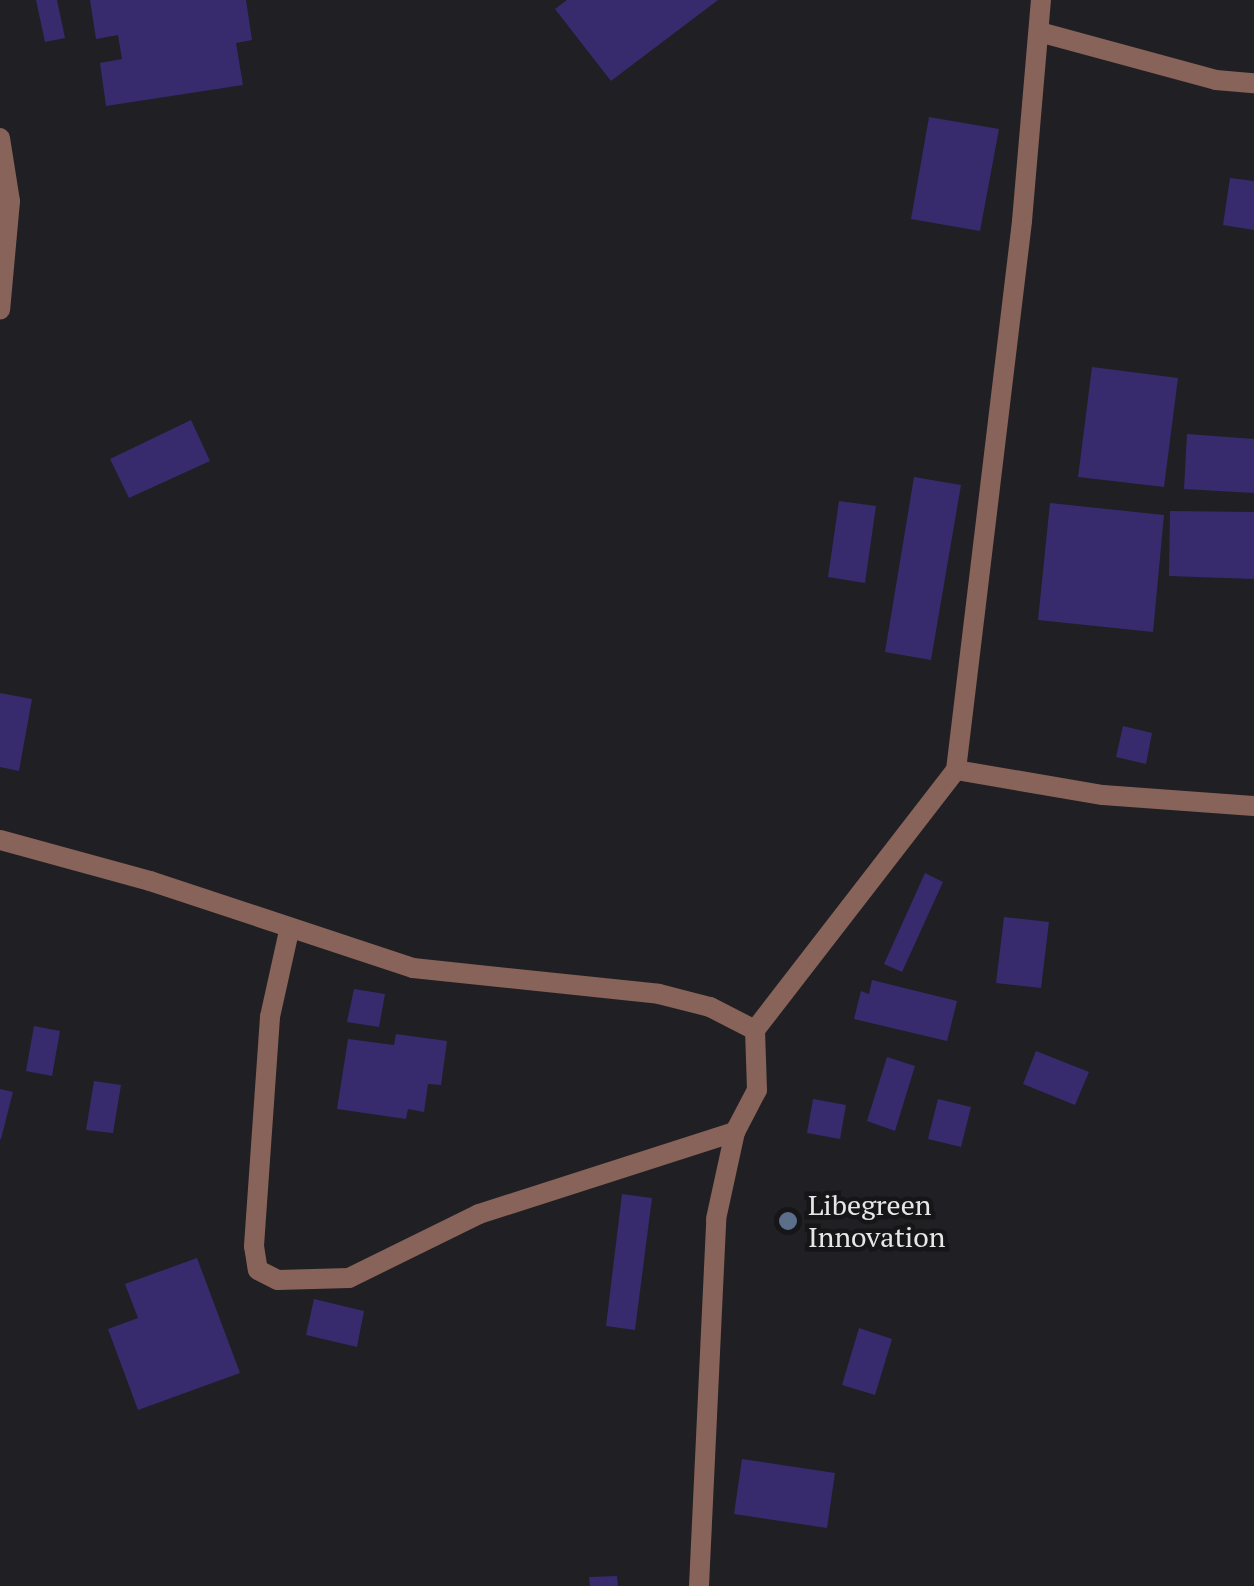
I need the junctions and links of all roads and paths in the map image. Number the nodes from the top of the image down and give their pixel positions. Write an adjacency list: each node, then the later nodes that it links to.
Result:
1 (1041, 0): 2 (street)
2 (1043, 33): 3 (street); 6 (street)
3 (1254, 83)
4 (0, 138): 5 (street)
5 (0, 310)
6 (956, 770): 7 (street); 10 (street)
7 (1254, 806)
8 (0, 840): 9 (street)
9 (289, 931): 10 (street); 11 (street)
10 (755, 1030): 11 (street)
11 (735, 1132): 12 (street)
12 (699, 1586)

